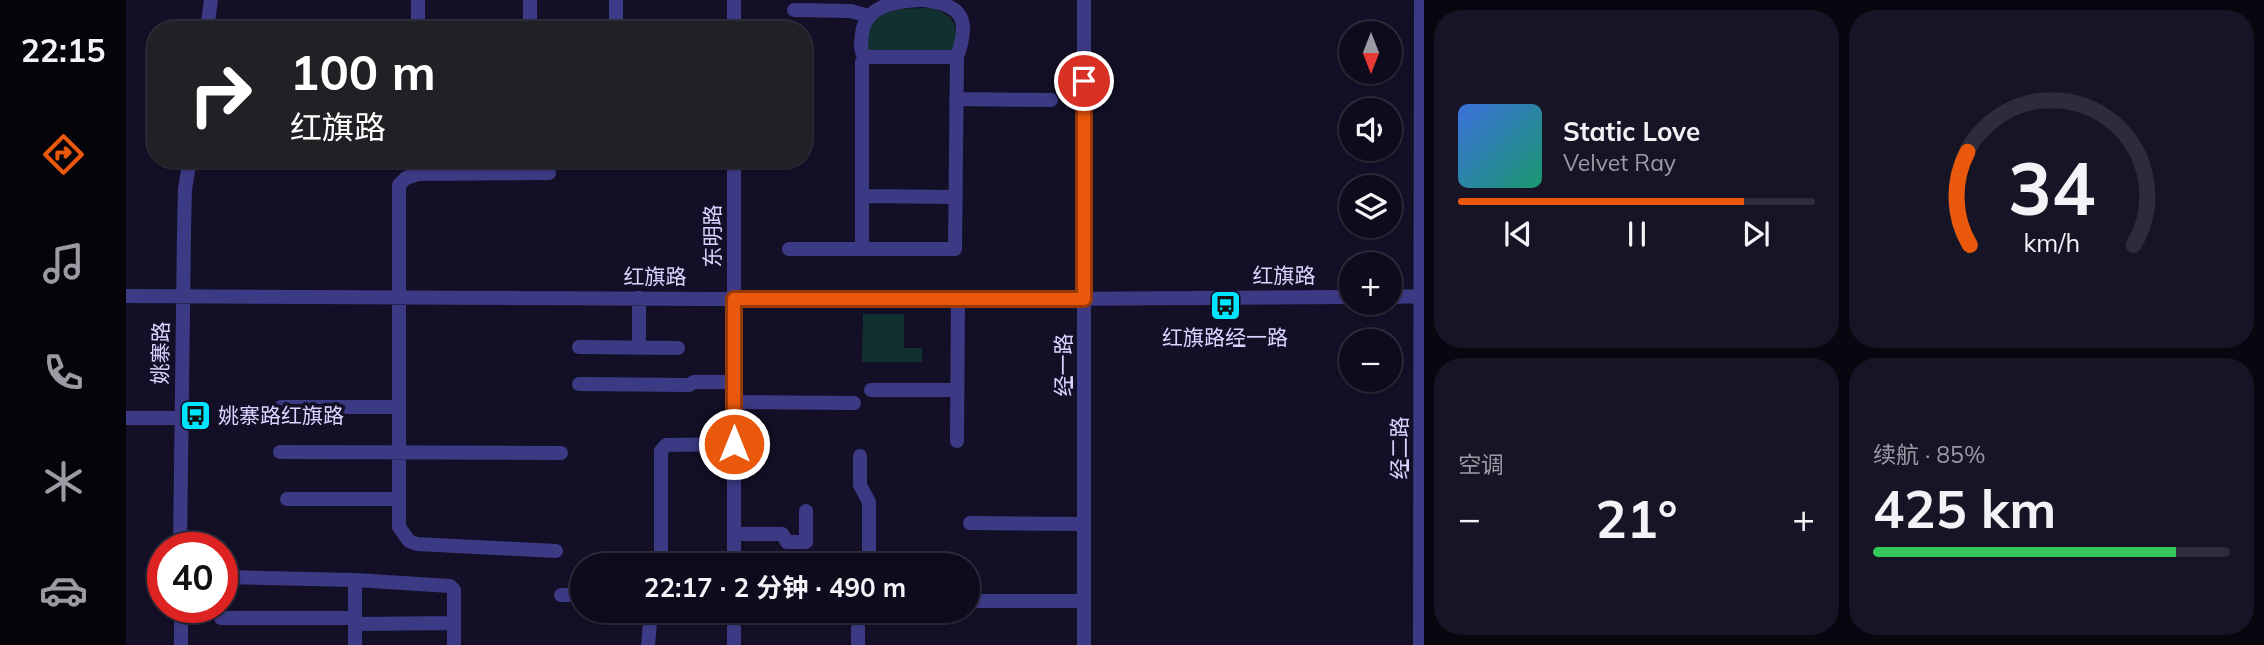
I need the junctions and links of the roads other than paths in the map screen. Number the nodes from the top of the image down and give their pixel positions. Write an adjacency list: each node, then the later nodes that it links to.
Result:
1 (211, 0): 12 (street)
2 (418, 0): 13 (street)
3 (530, 0): 14 (street)
4 (616, 0): 15 (street)
5 (734, 0): 16 (street)
6 (908, 0): 7 (street); 11 (street)
7 (922, 0): 18 (street)
8 (1084, 0): 39 (street, 经一路)
9 (1421, 0): 31 (street, 经二路)
10 (794, 10): 11 (street)
11 (867, 16): 17 (street)
12 (208, 21)
13 (418, 21)
14 (530, 21)
15 (616, 21)
16 (734, 21)
17 (864, 57): 18 (street); 26 (street)
18 (957, 57): 19 (street)
19 (956, 99): 20 (street); 27 (street)
20 (1051, 100)
21 (189, 168): 32 (street, 姚寨路)
22 (416, 168): 33 (street)
23 (455, 168): 25 (street)
24 (734, 168): 37 (street, 东明路)
25 (549, 173)
26 (862, 196): 27 (street); 29 (street)
27 (956, 197): 29 (street)
28 (789, 249): 29 (street)
29 (862, 249)
30 (126, 296): 32 (street, 红旗路)
31 (1422, 296): 35 (street); 90 (street, 经二路)
32 (183, 297): 33 (street, 红旗路); 52 (street, 姚寨路)
33 (399, 297): 36 (street, 红旗路); 50 (street)
34 (1339, 297): 39 (street, 红旗路)
35 (1402, 297)
36 (639, 298): 37 (street, 红旗路); 41 (street)
37 (734, 299): 38 (street, 红旗路); 43 (street, 东明路)
38 (958, 299): 39 (street, 红旗路); 46 (street)
39 (1084, 299): 63 (street, 经一路)
40 (579, 347): 41 (street)
41 (639, 348): 42 (street)
42 (678, 348)
43 (734, 382): 44 (street); 47 (street, 东明路)
44 (579, 384)
45 (871, 390): 46 (street)
46 (957, 390): 53 (street)
47 (734, 402): 48 (street); 54 (street, 东明路)
48 (854, 403)
49 (281, 407): 50 (street)
50 (399, 407): 56 (street)
51 (126, 418): 52 (street)
52 (181, 418): 64 (street, 姚寨路)
53 (957, 441)
54 (734, 444): 65 (street, 东明路); 67 (street)
55 (280, 452): 56 (street)
56 (399, 452): 57 (street); 60 (street)
57 (561, 453)
58 (860, 456): 69 (street)
59 (286, 499): 60 (street)
60 (399, 499): 66 (street)
61 (806, 511): 65 (street)
62 (970, 523): 63 (street)
63 (1084, 524): 75 (street, 经一路)
64 (180, 532)
65 (734, 534): 68 (street, 东明路)
66 (556, 551)
67 (661, 553)
68 (734, 553)
69 (869, 553)
70 (238, 577): 71 (street)
71 (355, 580): 77 (street); 82 (street)
72 (561, 594): 73 (street)
73 (570, 594)
74 (980, 601): 75 (street)
75 (1084, 601): 89 (street, 经一路)
76 (238, 618): 77 (street)
77 (355, 621): 82 (street); 84 (street)
78 (181, 623): 83 (street)
79 (650, 623): 86 (street)
80 (734, 623): 87 (street)
81 (858, 623): 88 (street)
82 (454, 624): 85 (street)
83 (181, 645)
84 (355, 645)
85 (454, 645)
86 (648, 645)
87 (734, 645)
88 (858, 645)
89 (1084, 645)
90 (1420, 645)

